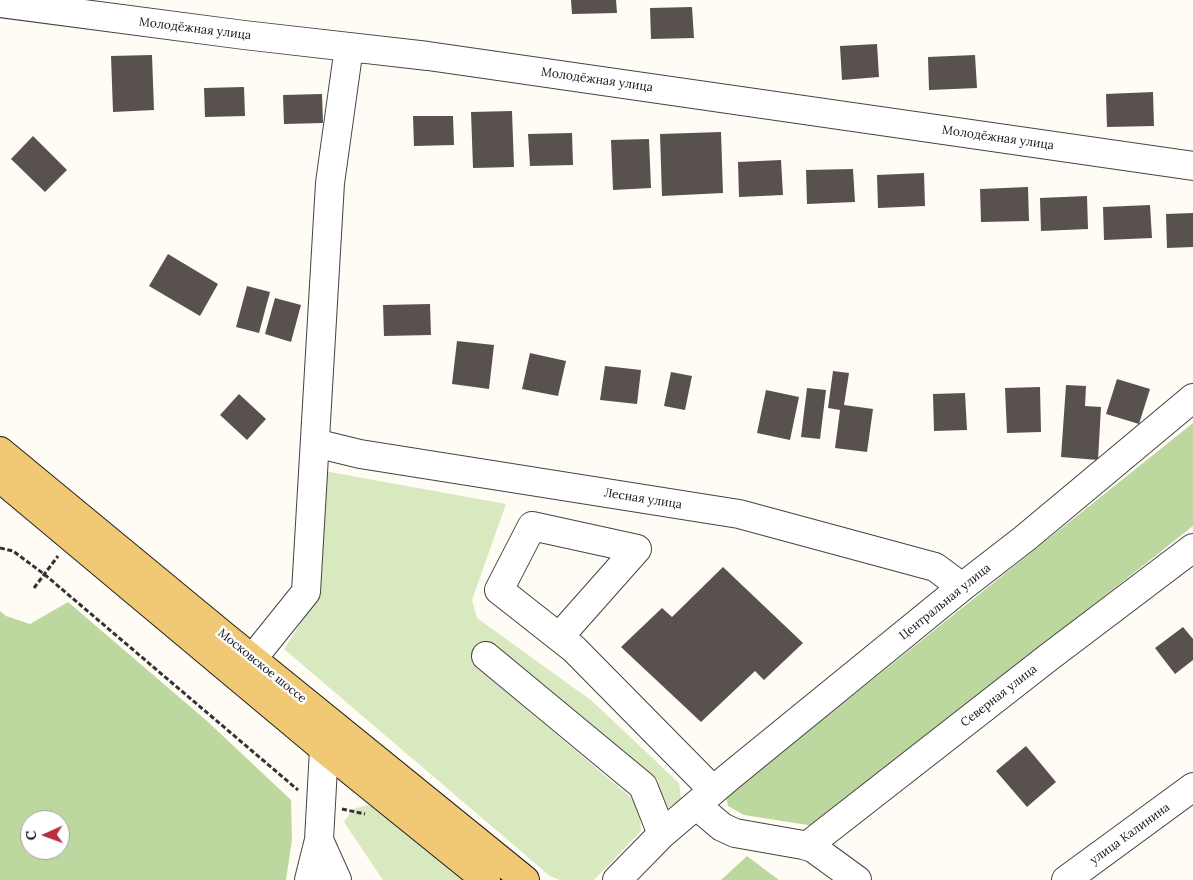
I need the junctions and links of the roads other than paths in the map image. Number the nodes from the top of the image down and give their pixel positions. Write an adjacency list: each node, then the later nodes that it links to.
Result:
1 (0, 4): 2 (street, Молодёжная улица)
2 (349, 47): 3 (street, Молодёжная улица); 5 (street)
3 (1193, 166)
4 (1193, 398): 9 (street, Центральная улица)
5 (314, 443): 9 (street, Лесная улица); 12 (street)
6 (0, 451): 12 (main road, Московское шоссе)
7 (0, 478): 13 (main road, Московское шоссе)
8 (1193, 548): 18 (street, Северная улица)
9 (962, 586): 15 (street, Центральная улица)
10 (559, 637): 10 (street); 15 (street)
11 (486, 656): 16 (street)
12 (253, 658): 22 (main road, Московское шоссе)
13 (324, 749): 17 (street); 21 (main road, Московское шоссе)
14 (1193, 787): 25 (street, улица Калинина)
15 (705, 798): 16 (street, Центральная улица); 18 (street)
16 (662, 834): 23 (street, Центральная улица)
17 (319, 840): 19 (street); 20 (street)
18 (810, 847): 24 (street)
19 (309, 880)
20 (337, 880)
21 (486, 880)
22 (525, 880)
23 (618, 880)
24 (857, 880)
25 (1066, 880)

